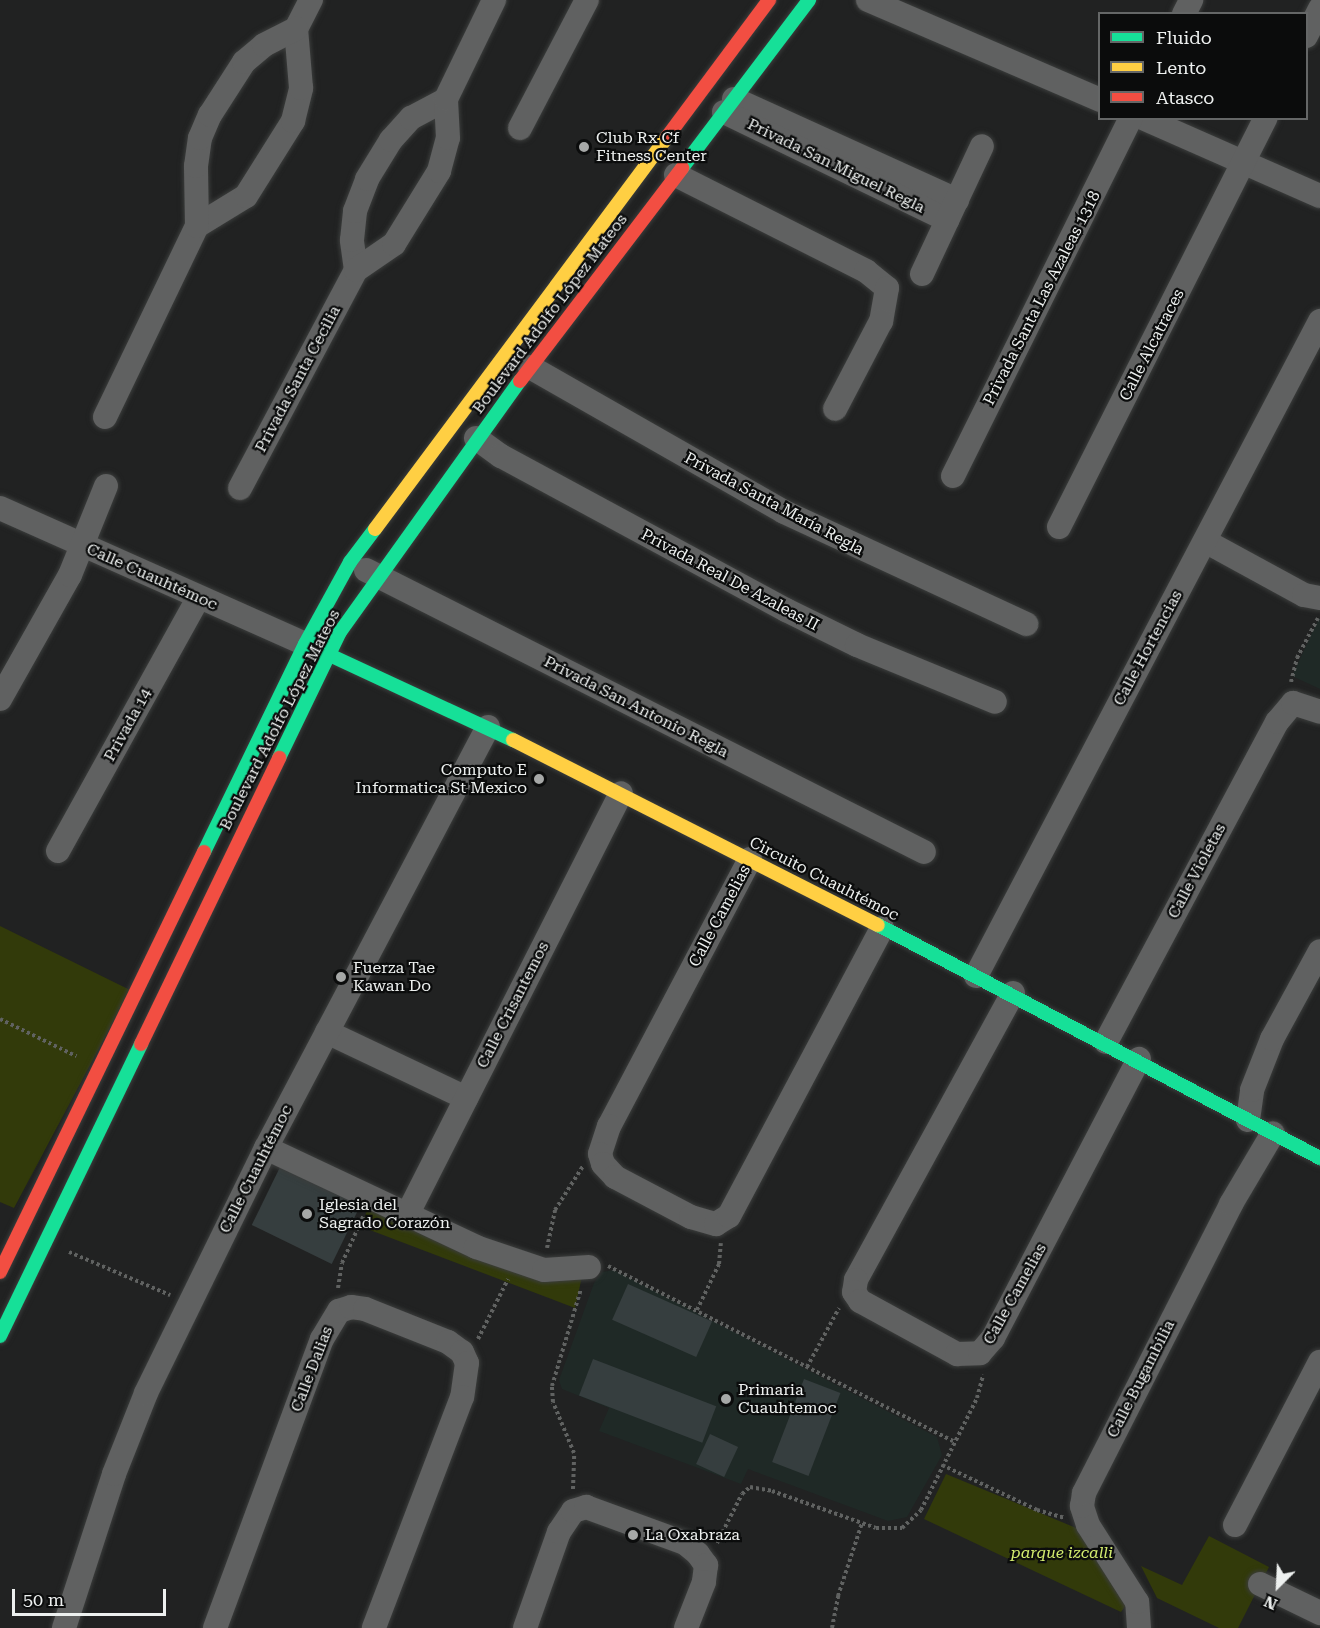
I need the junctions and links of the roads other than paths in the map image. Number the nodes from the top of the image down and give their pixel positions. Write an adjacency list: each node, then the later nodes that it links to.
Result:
1 (311, 0): 8 (street)
2 (494, 0): 10 (street, Privada Santa Cecilia)
3 (587, 0): 16 (street)
4 (769, 0): 37 (street, Boulevard Adolfo López Mateos)
5 (809, 0): 12 (street, Boulevard Adolfo López Mateos)
6 (868, 0): 11 (street)
7 (1320, 8): 9 (street)
8 (296, 29): 22 (street); 22 (street)
9 (1308, 32)
10 (446, 99): 23 (street, Privada Santa Cecilia); 23 (street)
11 (1098, 99)
12 (729, 106): 19 (street, Boulevard Adolfo López Mateos); 21 (street, Privada San Miguel Regla)
13 (1130, 120): 30 (street, Privada Santa Las Azaleas 1318)
14 (1147, 120): 18 (street)
15 (1265, 120): 18 (street, Calle Alcatraces)
16 (519, 128)
17 (982, 146): 21 (street)
18 (1244, 163): 20 (street); 34 (street, Calle Alcatraces)
19 (676, 175): 26 (street, Boulevard Adolfo López Mateos); 27 (street)
20 (1320, 196)
21 (952, 210): 24 (street)
22 (197, 226): 28 (street)
23 (356, 270): 32 (street, Privada Santa Cecilia)
24 (922, 274)
25 (1320, 321): 35 (street, Calle Hortencias)
26 (530, 367): 29 (street, Boulevard Adolfo López Mateos); 41 (street, Privada Santa María Regla)
27 (835, 409)
28 (105, 417)
29 (476, 438): 38 (street, Boulevard Adolfo López Mateos); 45 (street, Privada Real De Azaleas II)
30 (953, 476)
31 (106, 486): 36 (street)
32 (240, 488)
33 (0, 508): 36 (street, Calle Cuauhtémoc)
34 (1059, 527)
35 (1205, 541): 40 (street); 54 (street, Calle Hortencias)
36 (82, 546): 39 (street, Calle Cuauhtémoc); 44 (street)
37 (350, 562): 38 (street, Privada San Antonio Regla); 42 (street, Boulevard Adolfo López Mateos)
38 (376, 576): 43 (street, Boulevard Adolfo López Mateos); 50 (street, Privada San Antonio Regla)
39 (198, 598): 42 (street, Calle Cuauhtémoc); 49 (street, Privada 14)
40 (1320, 598)
41 (1026, 624)
42 (305, 644): 43 (street, Circuito Cuauhtémoc); 61 (street, Boulevard Adolfo López Mateos)
43 (328, 654): 47 (street, Circuito Cuauhtémoc); 63 (street, Boulevard Adolfo López Mateos)
44 (0, 699)
45 (995, 702)
46 (1320, 712): 57 (street, Calle Violetas)
47 (488, 727): 48 (street, Circuito Cuauhtémoc); 56 (street, Calle Cuauhtémoc)
48 (621, 794): 51 (street, Circuito Cuauhtémoc); 59 (street, Calle Crisantemos)
49 (58, 851)
50 (924, 852)
51 (750, 859): 52 (street, Circuito Cuauhtémoc); 52 (street, Calle Camelias)
52 (882, 928): 54 (street, Circuito Cuauhtémoc)
53 (1320, 951): 60 (street)
54 (976, 976): 55 (street, Circuito Cuauhtémoc)
55 (1013, 993): 57 (street, Circuito Cuauhtémoc); 58 (street, Calle Camelias)
56 (327, 1032): 59 (street); 64 (street, Calle Cuauhtémoc)
57 (1106, 1041): 58 (street, Circuito Cuauhtémoc)
58 (1139, 1059): 60 (street, Circuito Cuauhtémoc)
59 (466, 1098): 66 (street, Calle Crisantemos)
60 (1248, 1120): 62 (street, Circuito Cuauhtémoc)
61 (74, 1122): 63 (street); 68 (street, Boulevard Adolfo López Mateos)
62 (1273, 1133): 65 (street, Circuito Cuauhtémoc); 79 (street, Calle Bugambilia)
63 (98, 1136): 69 (street, Boulevard Adolfo López Mateos)
64 (266, 1148): 66 (street); 74 (street, Calle Cuauhtémoc)
65 (1320, 1158)
66 (406, 1217): 67 (street)
67 (589, 1267)
68 (0, 1272)
69 (0, 1336)
70 (1320, 1362): 71 (street)
71 (1235, 1525)
72 (1260, 1584): 73 (street)
73 (1320, 1613)
74 (64, 1628)
75 (215, 1628): 76 (street, Calle Dalias)
76 (374, 1628)
77 (525, 1628): 78 (street)
78 (686, 1628)
79 (1139, 1628)

